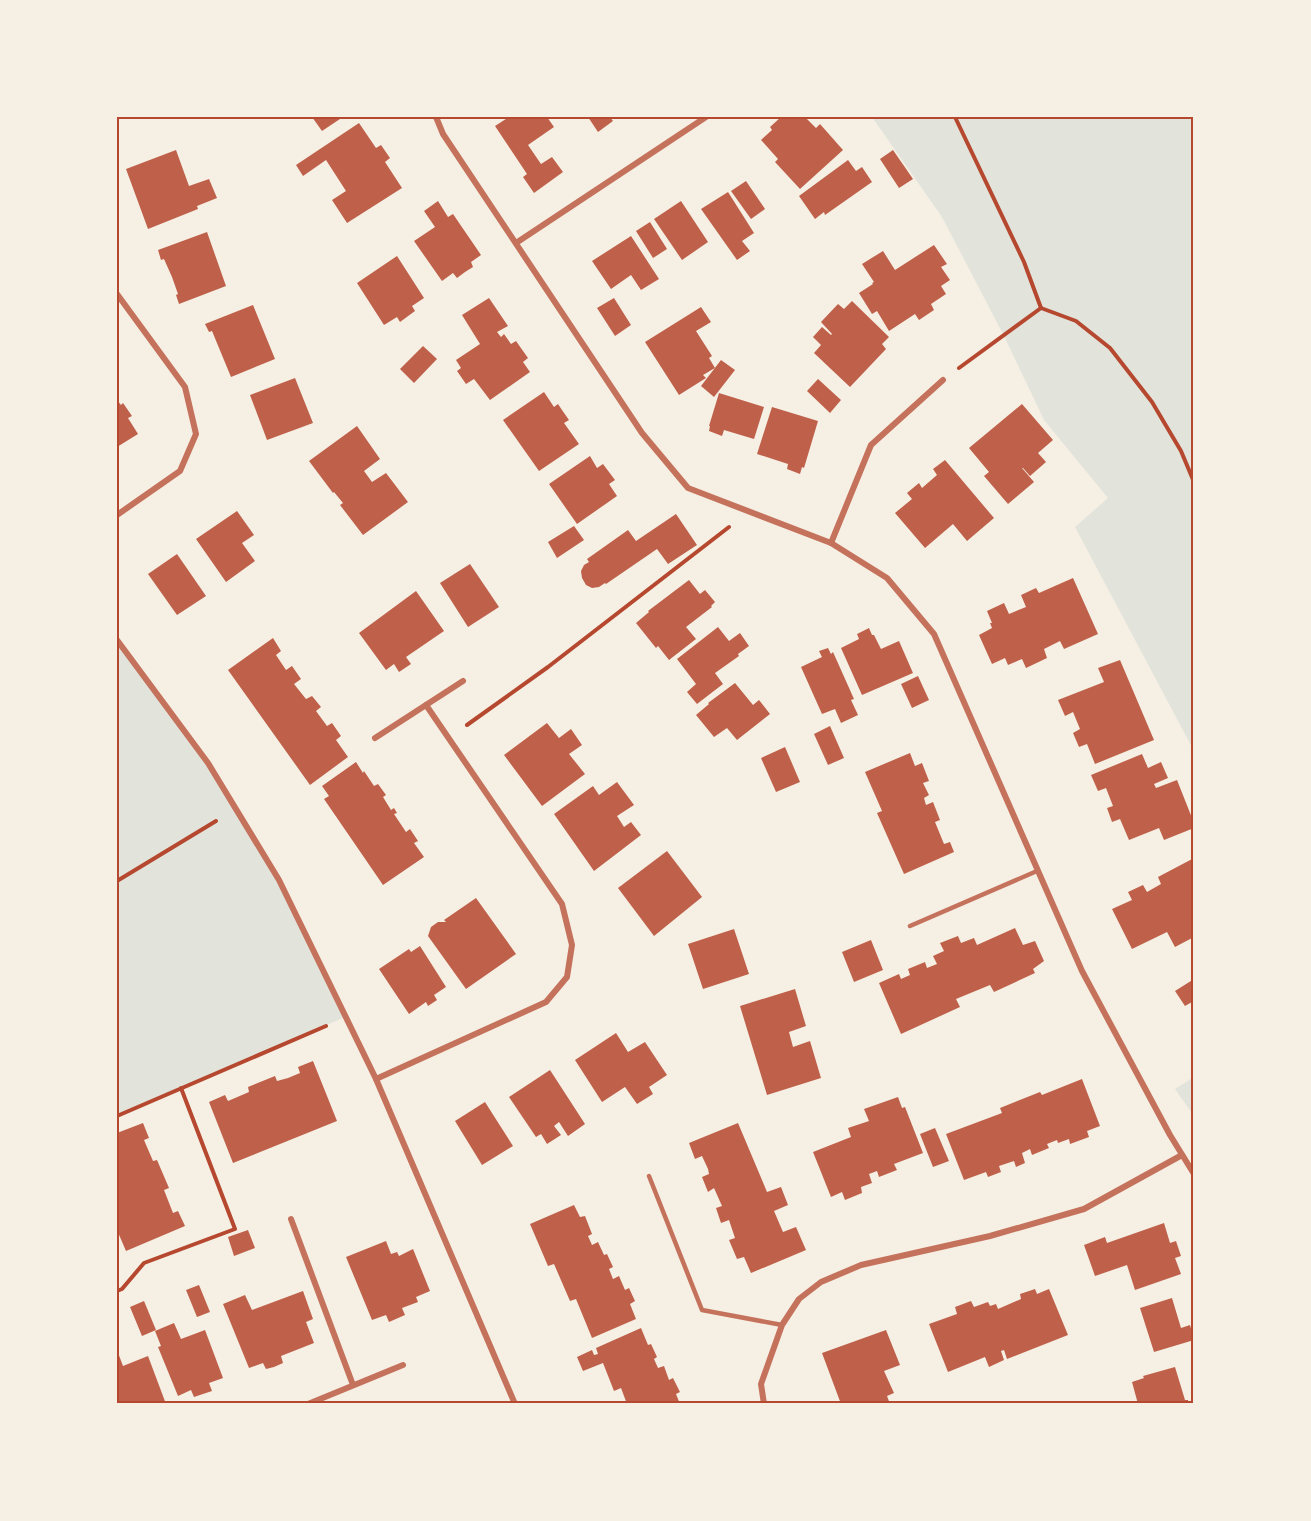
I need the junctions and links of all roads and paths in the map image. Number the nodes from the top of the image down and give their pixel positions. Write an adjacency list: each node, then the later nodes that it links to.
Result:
1 (436, 117): 4 (street)
2 (706, 117): 4 (street)
3 (955, 117): 6 (path)
4 (516, 243): 9 (street)
5 (117, 294): 10 (street)
6 (1041, 308): 7 (path); 8 (path)
7 (943, 380): 11 (street)
8 (1194, 482)
9 (749, 511): 11 (street); 15 (path)
10 (117, 515)
11 (831, 543): 18 (street)
12 (117, 640): 17 (street)
13 (463, 681): 14 (street)
14 (426, 705): 15 (street); 16 (street)
15 (449, 737): 22 (street)
16 (375, 738)
17 (236, 809): 19 (path); 21 (street)
18 (1037, 871): 20 (lane); 25 (street)
19 (117, 881)
20 (910, 926)
21 (345, 1017): 22 (street); 23 (path)
22 (376, 1079): 34 (street)
23 (181, 1088): 24 (path); 29 (path)
24 (117, 1116)
25 (1182, 1155): 26 (street); 30 (street)
26 (1194, 1174)
27 (649, 1176): 30 (lane)
28 (291, 1219): 32 (street)
29 (117, 1291)
30 (782, 1325): 35 (street)
31 (403, 1365): 32 (street)
32 (352, 1385): 33 (street)
33 (308, 1404)
34 (515, 1404)
35 (764, 1404)

